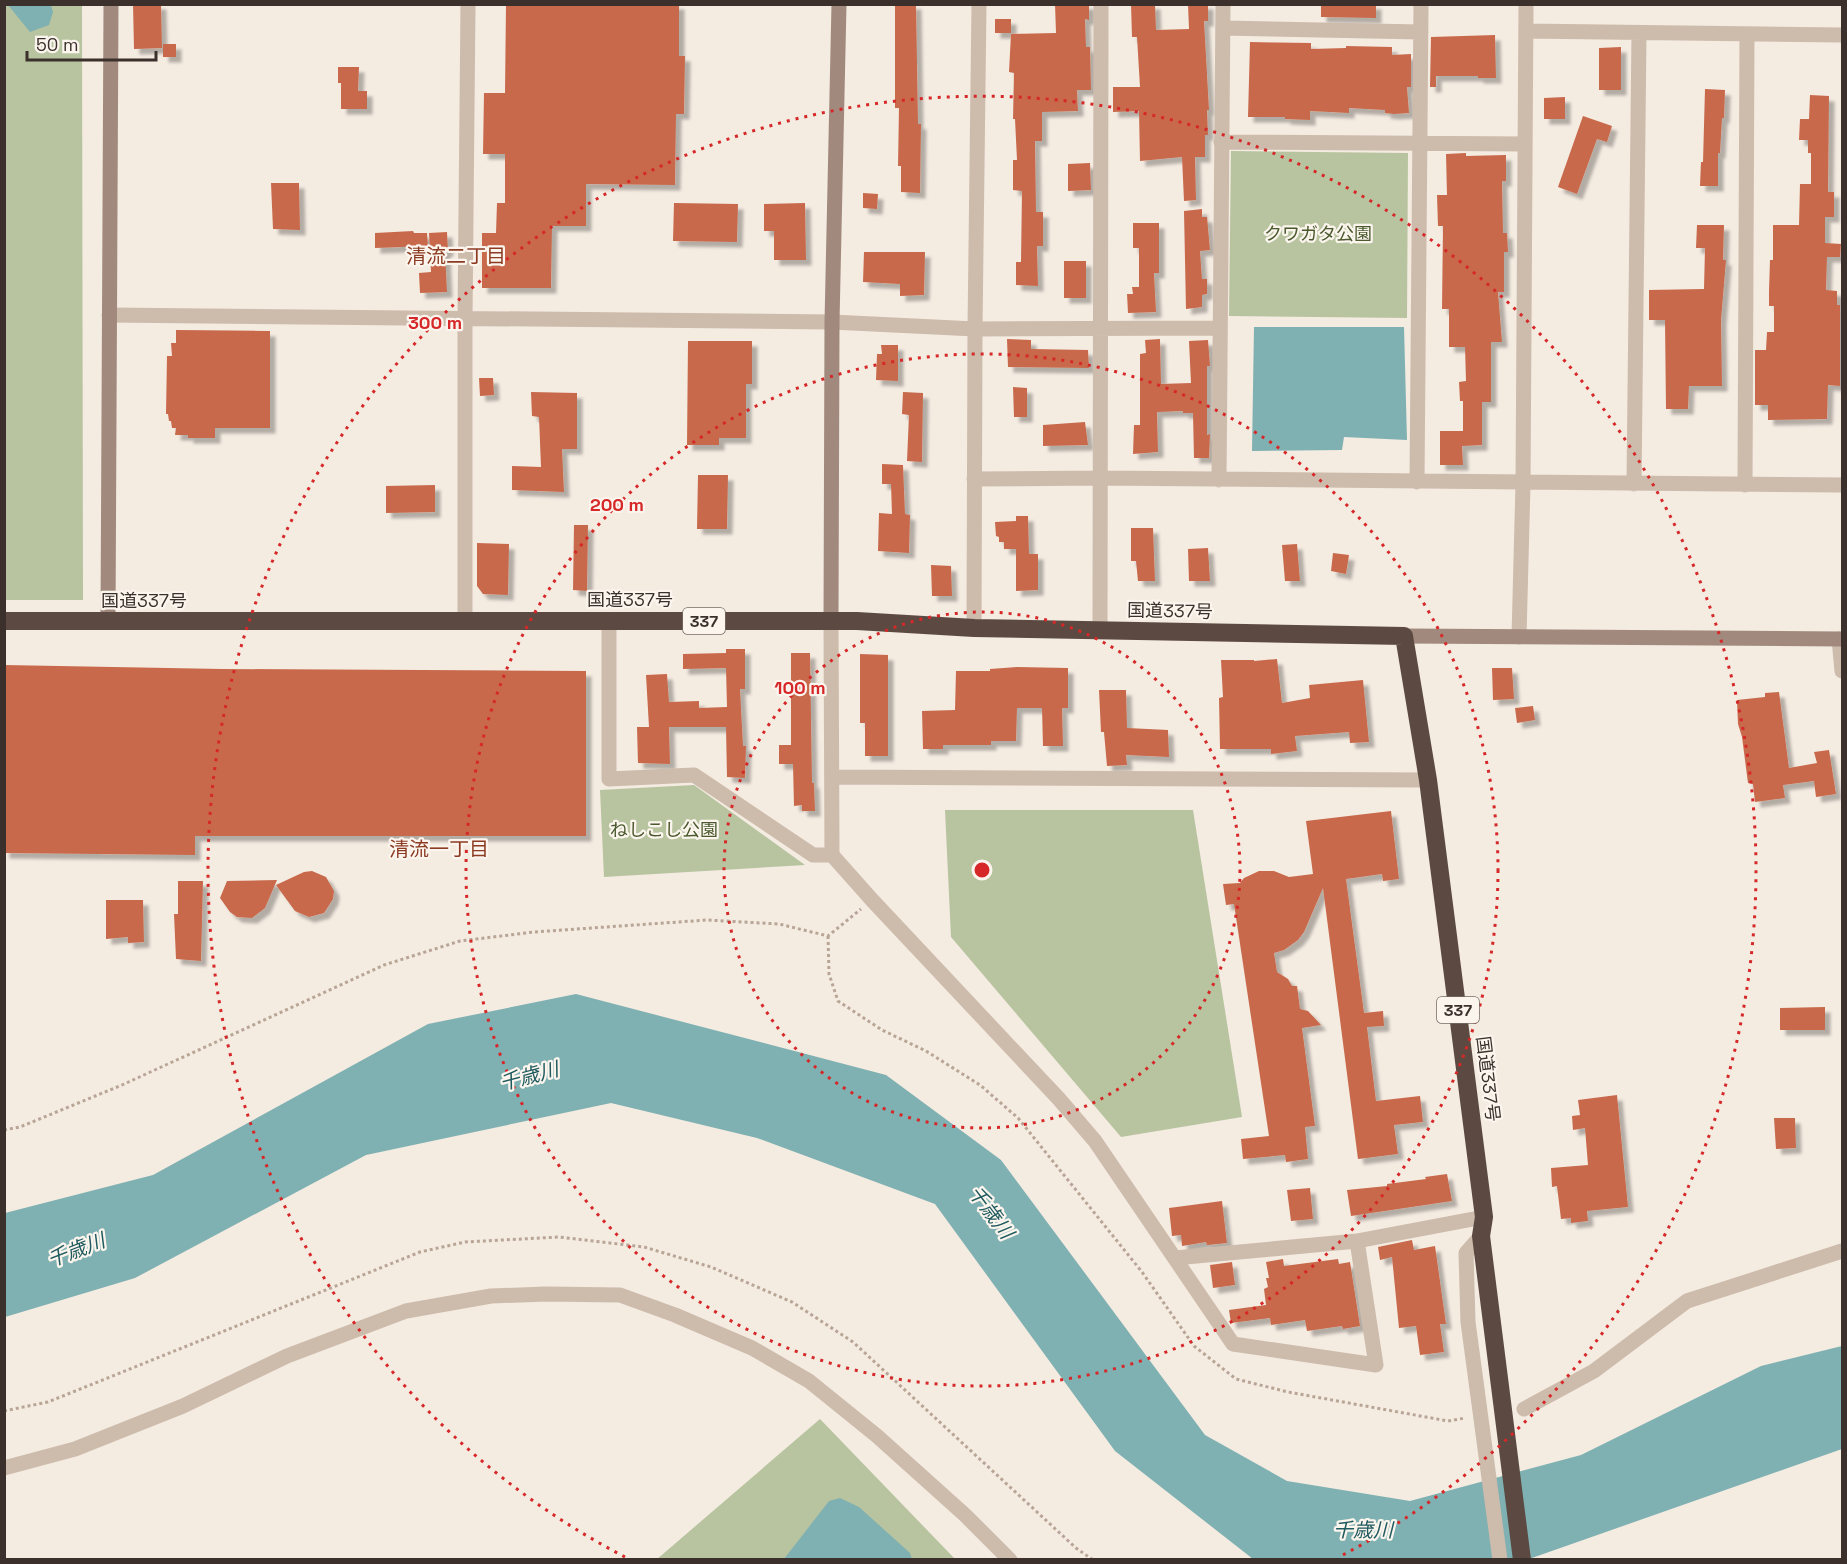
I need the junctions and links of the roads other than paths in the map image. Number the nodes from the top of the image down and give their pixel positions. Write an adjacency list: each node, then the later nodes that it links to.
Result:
1 (111, 4): 18 (street)
2 (468, 4): 19 (street)
3 (839, 4): 20 (street)
4 (979, 4): 22 (street)
5 (1101, 4): 23 (street)
6 (1223, 4): 9 (street)
7 (1421, 4): 11 (street)
8 (1526, 4): 10 (street)
9 (1223, 28): 11 (street); 15 (street)
10 (1526, 31): 12 (street); 17 (street)
11 (1421, 32): 16 (street)
12 (1640, 33): 13 (street); 29 (street)
13 (1747, 34): 14 (street); 30 (street)
14 (1842, 35)
15 (1221, 142): 16 (street); 21 (street)
16 (1420, 144): 17 (street); 27 (street)
17 (1525, 144): 28 (street)
18 (109, 315): 19 (street); 36 (street)
19 (465, 318): 20 (street); 34 (street)
20 (832, 322): 22 (street); 32 (street)
21 (1219, 328): 23 (street); 26 (street)
22 (975, 329): 23 (street); 25 (street)
23 (1099, 329): 24 (street)
24 (1100, 478): 25 (street); 26 (street); 38 (street)
25 (974, 479): 37 (street)
26 (1219, 480): 27 (street)
27 (1416, 482): 28 (street)
28 (1523, 484): 29 (street); 40 (street)
29 (1634, 484): 30 (street)
30 (1744, 485): 31 (street)
31 (1842, 485)
32 (831, 620): 35 (highway, 国道337号 / 337); 37 (highway, 国道337号 / 337); 43 (street)
33 (4, 621): 36 (highway, 国道337号 / 337)
34 (465, 621): 35 (highway, 国道337号 / 337); 36 (highway, 国道337号 / 337)
35 (609, 621): 45 (street)
36 (108, 622)
37 (974, 628): 38 (highway, 国道337号 / 337)
38 (1100, 631): 39 (highway, 国道337号 / 337)
39 (1404, 636): 40 (street); 44 (highway, 国道337号 / 337)
40 (1519, 637): 41 (street)
41 (1841, 639): 42 (street)
42 (1842, 671)
43 (832, 777): 44 (street); 45 (street)
44 (1428, 780): 46 (highway, 国道337号 / 337)
45 (832, 855): 50 (street)
46 (1484, 1217): 47 (highway, 国道337号 / 337); 48 (street)
47 (1481, 1236): 54 (street); 55 (highway, 国道337号 / 337)
48 (1357, 1241): 50 (street); 50 (street)
49 (1842, 1251): 51 (street)
50 (1175, 1258)
51 (1524, 1409)
52 (4, 1468): 53 (street)
53 (1010, 1560)
54 (1500, 1560)
55 (1522, 1560)

